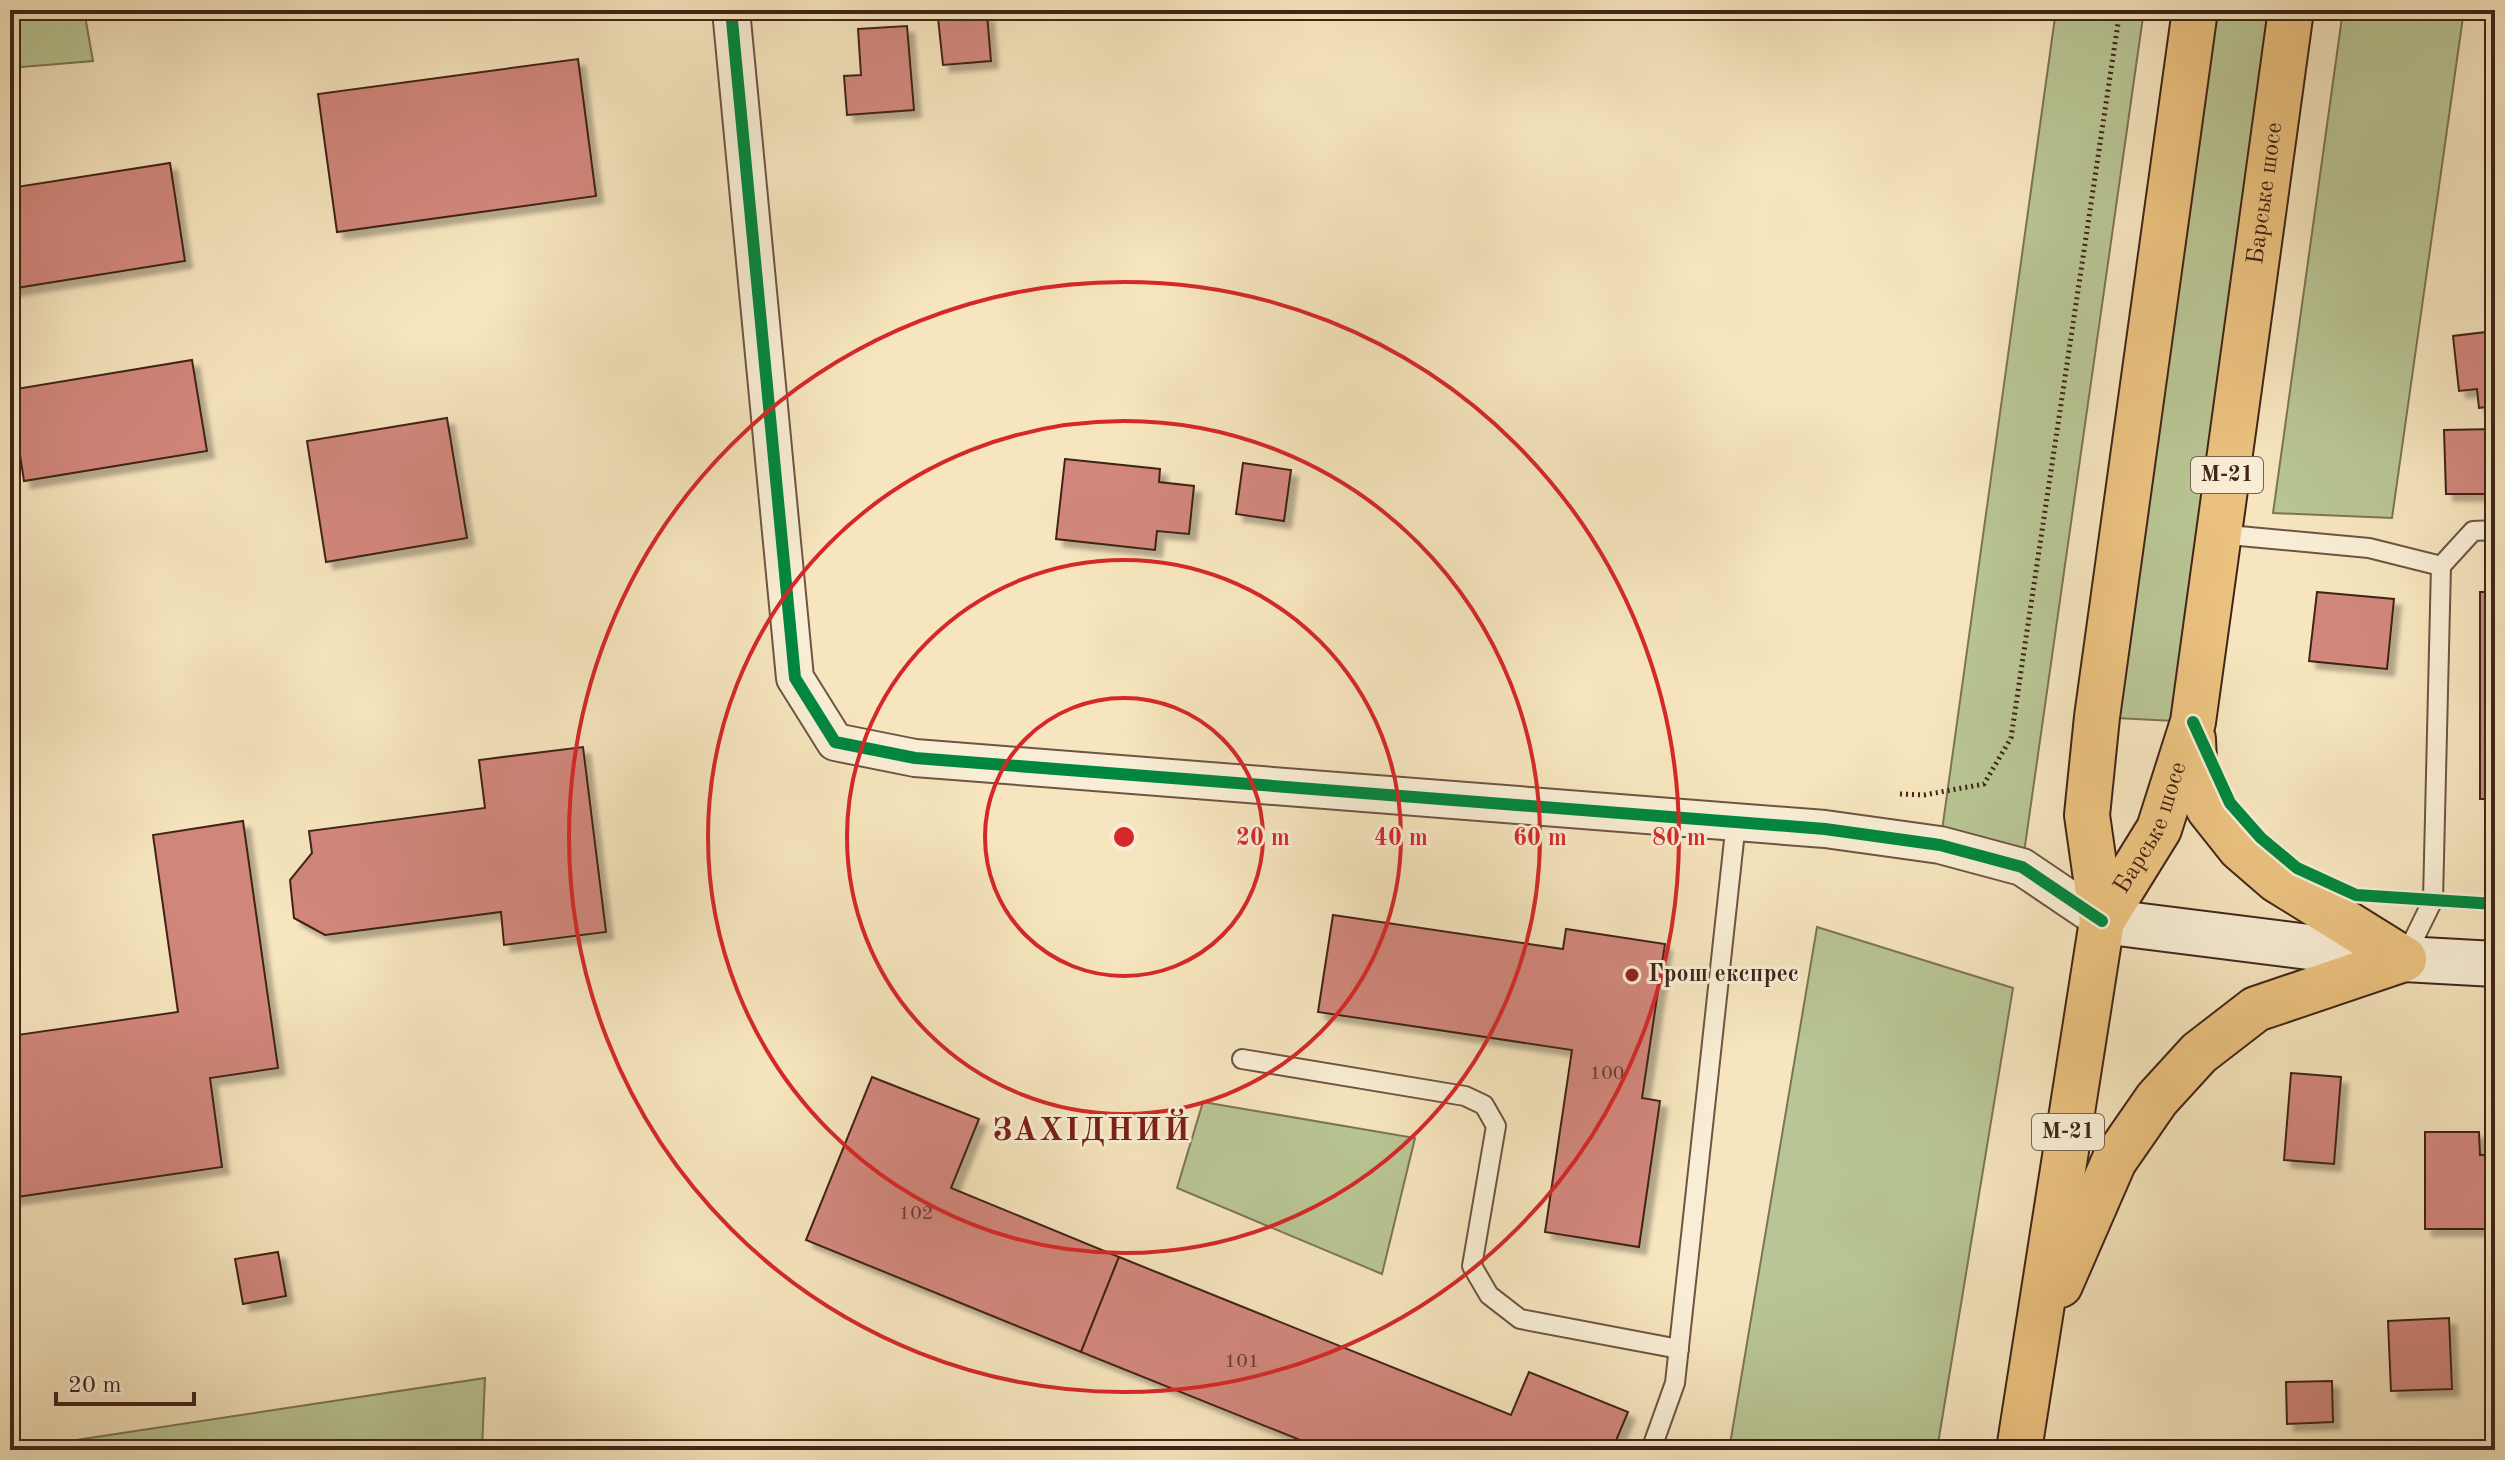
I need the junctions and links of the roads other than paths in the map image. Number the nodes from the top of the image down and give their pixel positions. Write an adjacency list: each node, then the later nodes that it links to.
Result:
1 (731, 10): 8 (street)
2 (2195, 10): 9 (highway, Барське шосе / М-21)
3 (2291, 10): 5 (highway, Барське шосе / М-21)
4 (2495, 530): 6 (lane)
5 (2218, 534): 6 (lane); 7 (highway, Барське шосе / М-21)
6 (2441, 566): 10 (lane)
7 (2193, 722): 9 (highway, Барське шосе / М-21); 10 (highway)
8 (1736, 822): 9 (street); 14 (lane)
9 (2102, 921): 10 (main road); 13 (highway, М-21)
10 (2404, 959): 11 (main road); 13 (highway)
11 (2495, 964)
12 (1242, 1059): 14 (lane)
13 (2035, 1342): 16 (highway, М-21)
14 (1679, 1349): 15 (lane)
15 (1651, 1450)
16 (2019, 1450)

